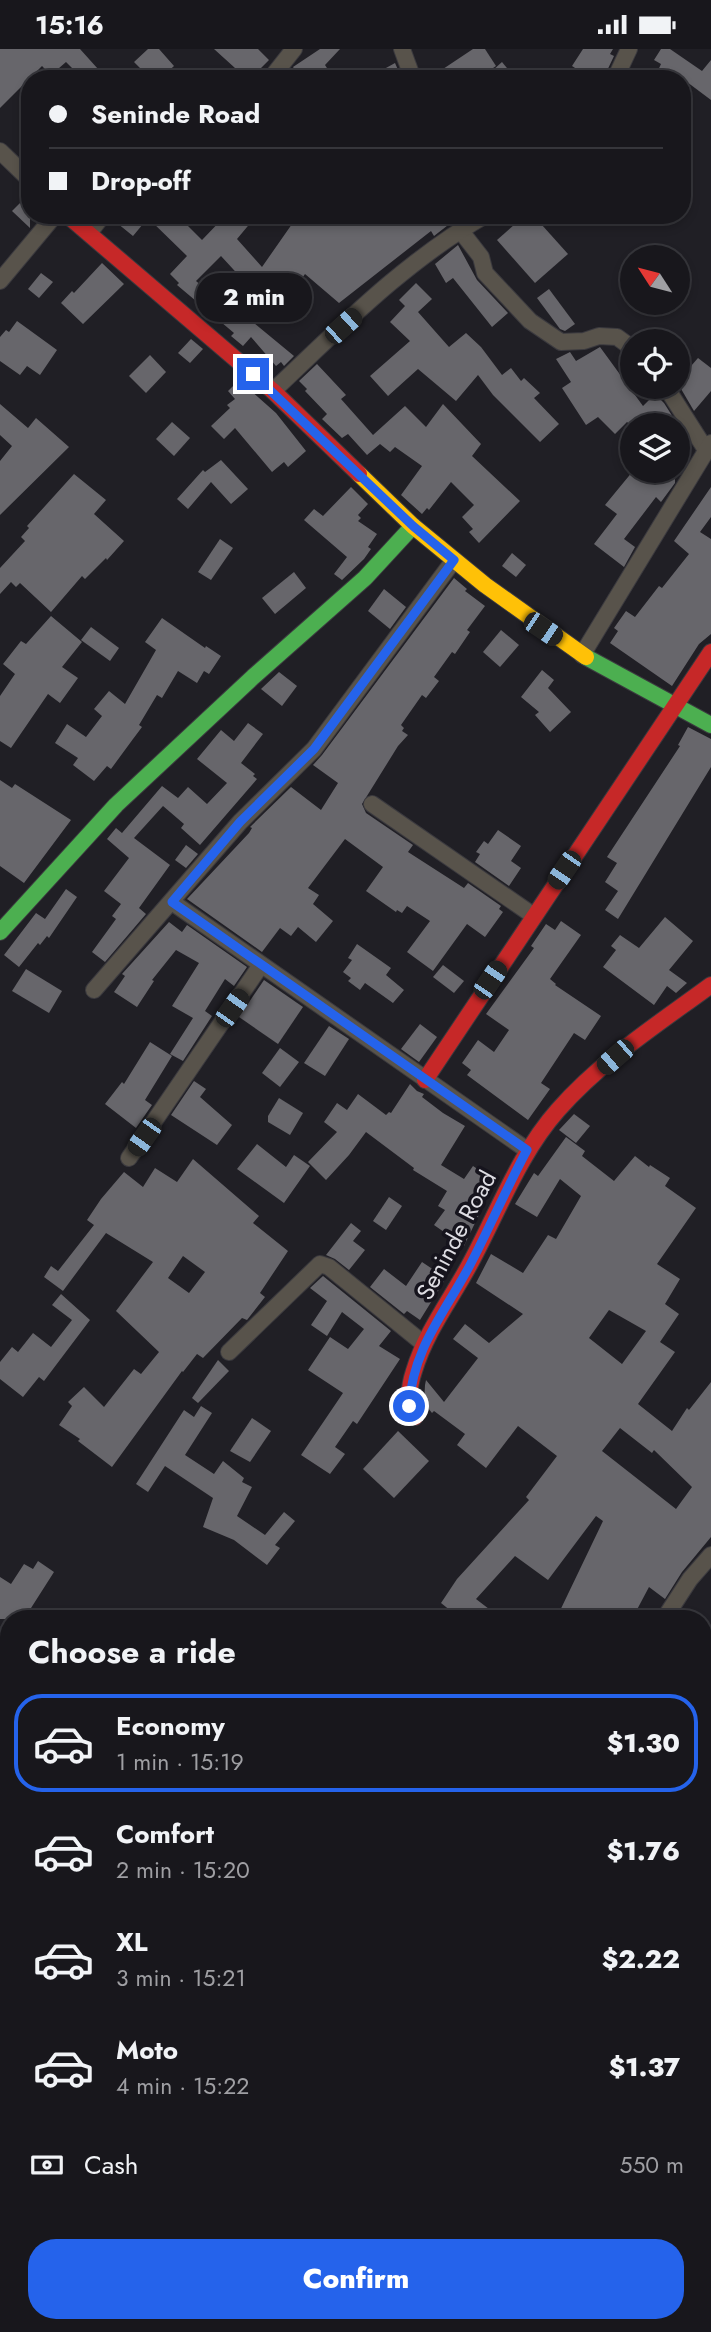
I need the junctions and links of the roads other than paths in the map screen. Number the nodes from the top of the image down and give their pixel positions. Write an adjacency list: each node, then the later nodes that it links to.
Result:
1 (293, 49): 4 (street)
2 (402, 49): 5 (street)
3 (629, 49): 6 (street)
4 (277, 70)
5 (410, 70)
6 (619, 70)
7 (0, 151): 8 (street)
8 (21, 171)
9 (48, 224): 15 (street)
10 (78, 224): 14 (street)
11 (96, 224): 14 (street)
12 (470, 224): 13 (street)
13 (460, 230): 16 (street); 17 (street)
14 (89, 233): 17 (street)
15 (0, 281)
16 (620, 339)
17 (273, 391): 20 (street)
18 (675, 399): 19 (street)
19 (709, 446): 23 (street)
20 (413, 526): 21 (street); 29 (street)
21 (454, 560): 23 (street); 27 (street)
22 (711, 652): 24 (street)
23 (582, 655): 24 (street)
24 (676, 704): 25 (street); 28 (street)
25 (711, 725)
26 (372, 804): 28 (street)
27 (172, 902): 30 (street); 32 (street)
28 (534, 916): 33 (street)
29 (0, 932)
30 (261, 965): 33 (street); 35 (street)
31 (711, 985): 34 (street, Seninde Road)
32 (94, 990)
33 (425, 1080): 34 (street)
34 (527, 1150): 36 (street, Seninde Road)
35 (130, 1158)
36 (424, 1344): 37 (street); 38 (street, Seninde Road)
37 (229, 1352)
38 (415, 1417)
39 (711, 1555): 40 (street)
40 (670, 1610)

